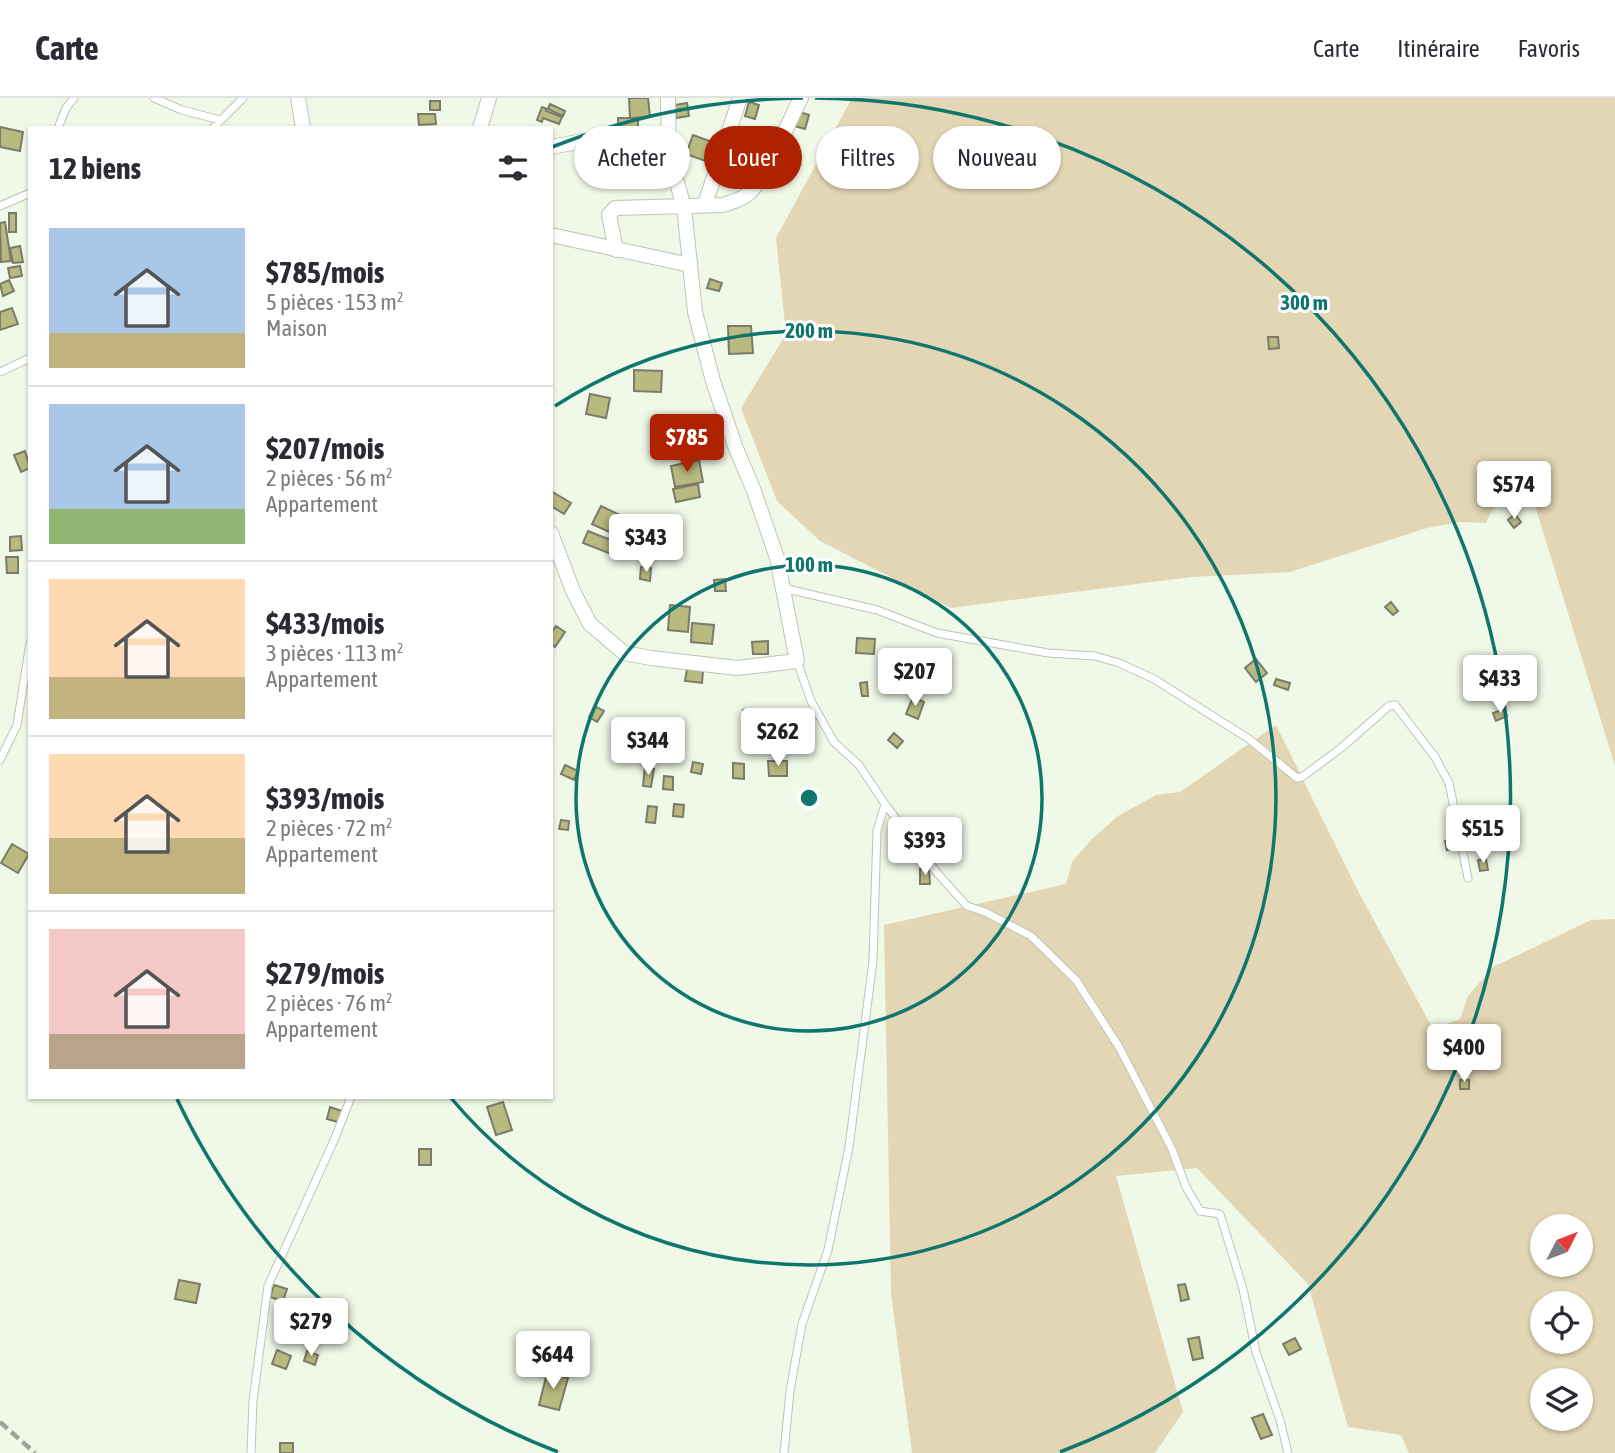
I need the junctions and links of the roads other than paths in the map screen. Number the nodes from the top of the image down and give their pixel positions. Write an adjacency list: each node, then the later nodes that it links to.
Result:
1 (75, 98): 10 (lane)
2 (154, 98): 9 (lane)
3 (243, 98): 9 (lane)
4 (299, 98): 12 (street)
5 (489, 98): 13 (street)
6 (668, 98): 14 (street)
7 (740, 98): 19 (street)
8 (801, 98): 19 (street)
9 (220, 120): 11 (lane)
10 (59, 126)
11 (214, 126)
12 (303, 126)
13 (482, 126)
14 (669, 126)
15 (574, 143): 16 (street)
16 (553, 147)
17 (679, 189): 21 (street)
18 (28, 194): 20 (lane)
19 (705, 204): 21 (street)
20 (0, 206)
21 (684, 207): 23 (street); 24 (street)
22 (553, 235): 23 (street)
23 (616, 250): 24 (street)
24 (690, 265): 28 (street)
25 (28, 359): 26 (lane)
26 (0, 372)
27 (553, 538): 30 (street)
28 (782, 588): 30 (street); 33 (lane)
29 (28, 656): 31 (lane)
30 (797, 662): 32 (lane)
31 (0, 760)
32 (886, 804): 36 (lane); 37 (lane)
33 (1468, 878)
34 (350, 1099): 35 (lane)
35 (251, 1453)
36 (783, 1453)
37 (1288, 1453)

